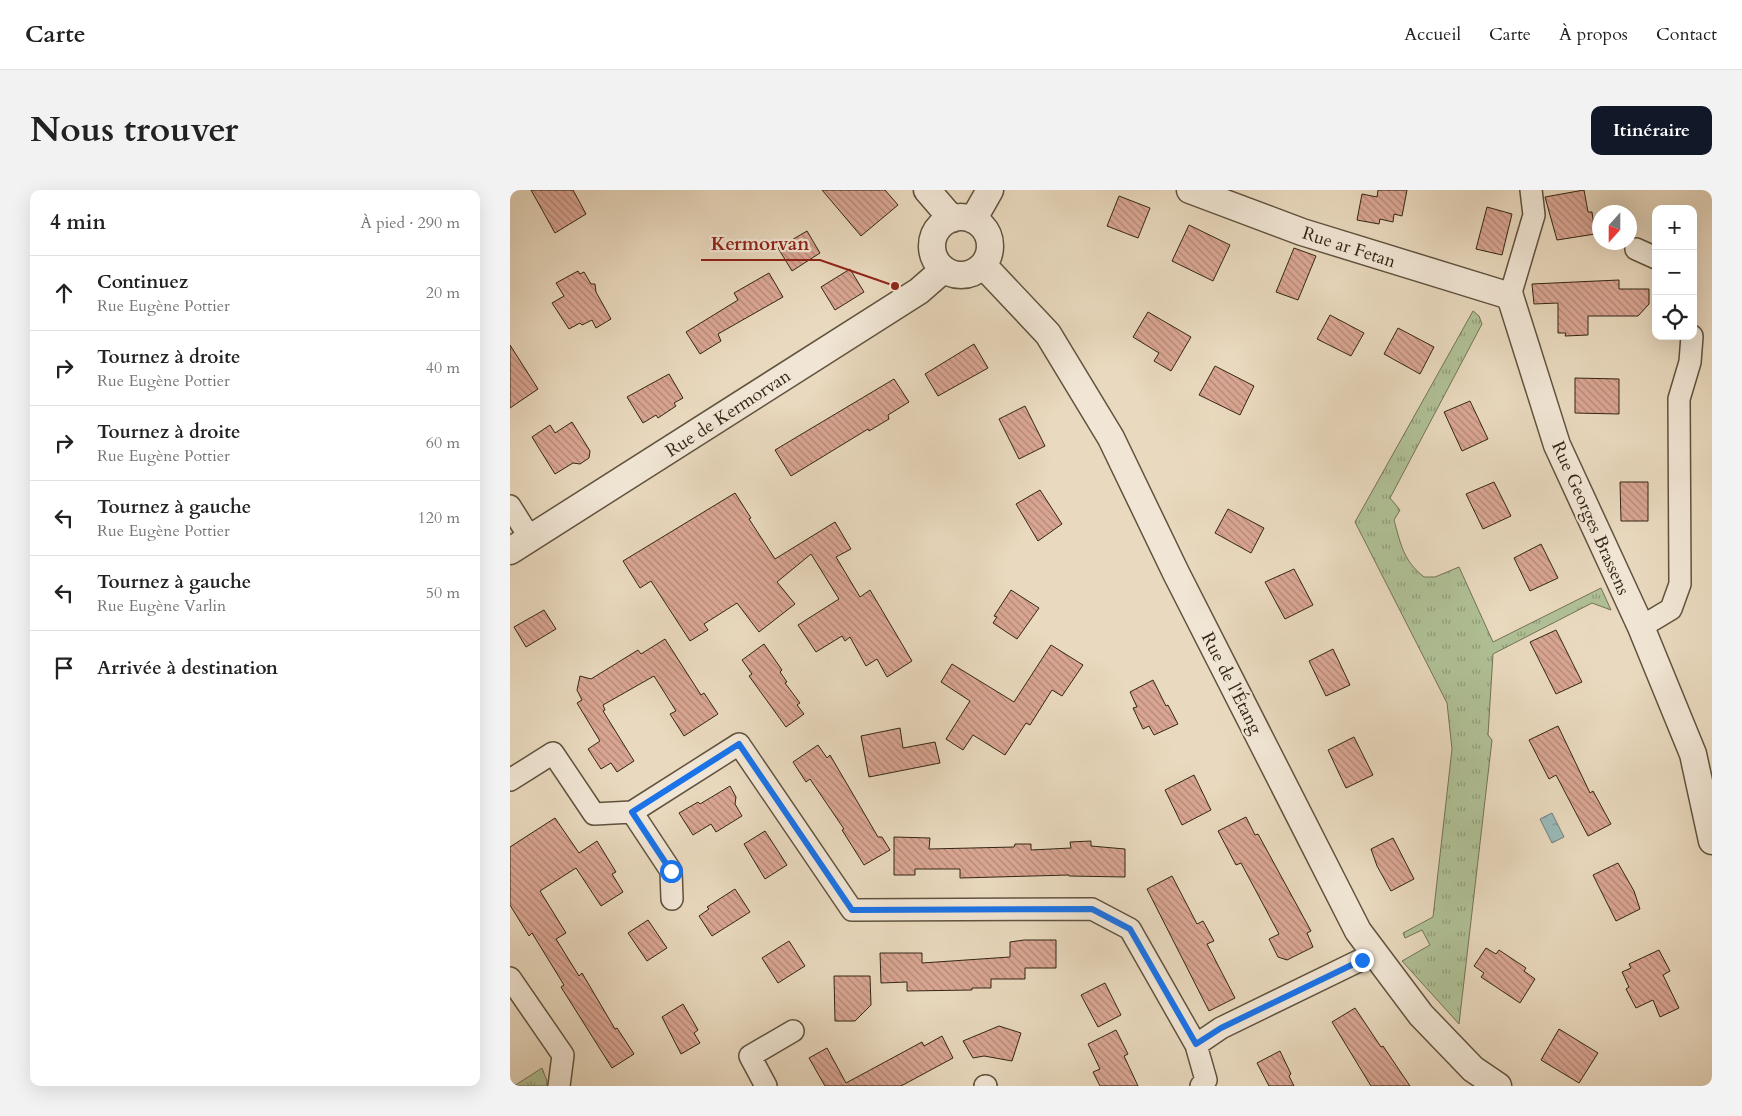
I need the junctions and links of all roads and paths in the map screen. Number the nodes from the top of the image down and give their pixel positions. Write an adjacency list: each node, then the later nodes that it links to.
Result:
1 (927, 190): 5 (street)
2 (990, 190): 5 (street)
3 (1190, 190): 10 (street, Rue ar Fetan)
4 (1531, 190): 10 (street)
5 (963, 219): 8 (street); 9 (street)
6 (1637, 249): 7 (street)
7 (1652, 256)
8 (983, 265): 9 (street); 19 (street, Rue de l'Étang)
9 (943, 270): 13 (street, Rue de Kermorvan)
10 (1510, 296): 14 (street, Rue Georges Brassens)
11 (1692, 340): 14 (street)
12 (510, 506): 13 (street)
13 (520, 545)
14 (1641, 627): 17 (street, Rue Georges Brassens)
15 (510, 780): 16 (street)
16 (632, 812): 18 (street); 22 (street)
17 (1712, 841)
18 (672, 899)
19 (1373, 954): 22 (street); 26 (street, Rue de l'Étang)
20 (510, 978): 24 (street)
21 (793, 1031): 25 (street)
22 (1196, 1044): 23 (street)
23 (1207, 1084)
24 (559, 1086)
25 (766, 1086)
26 (1498, 1086)

